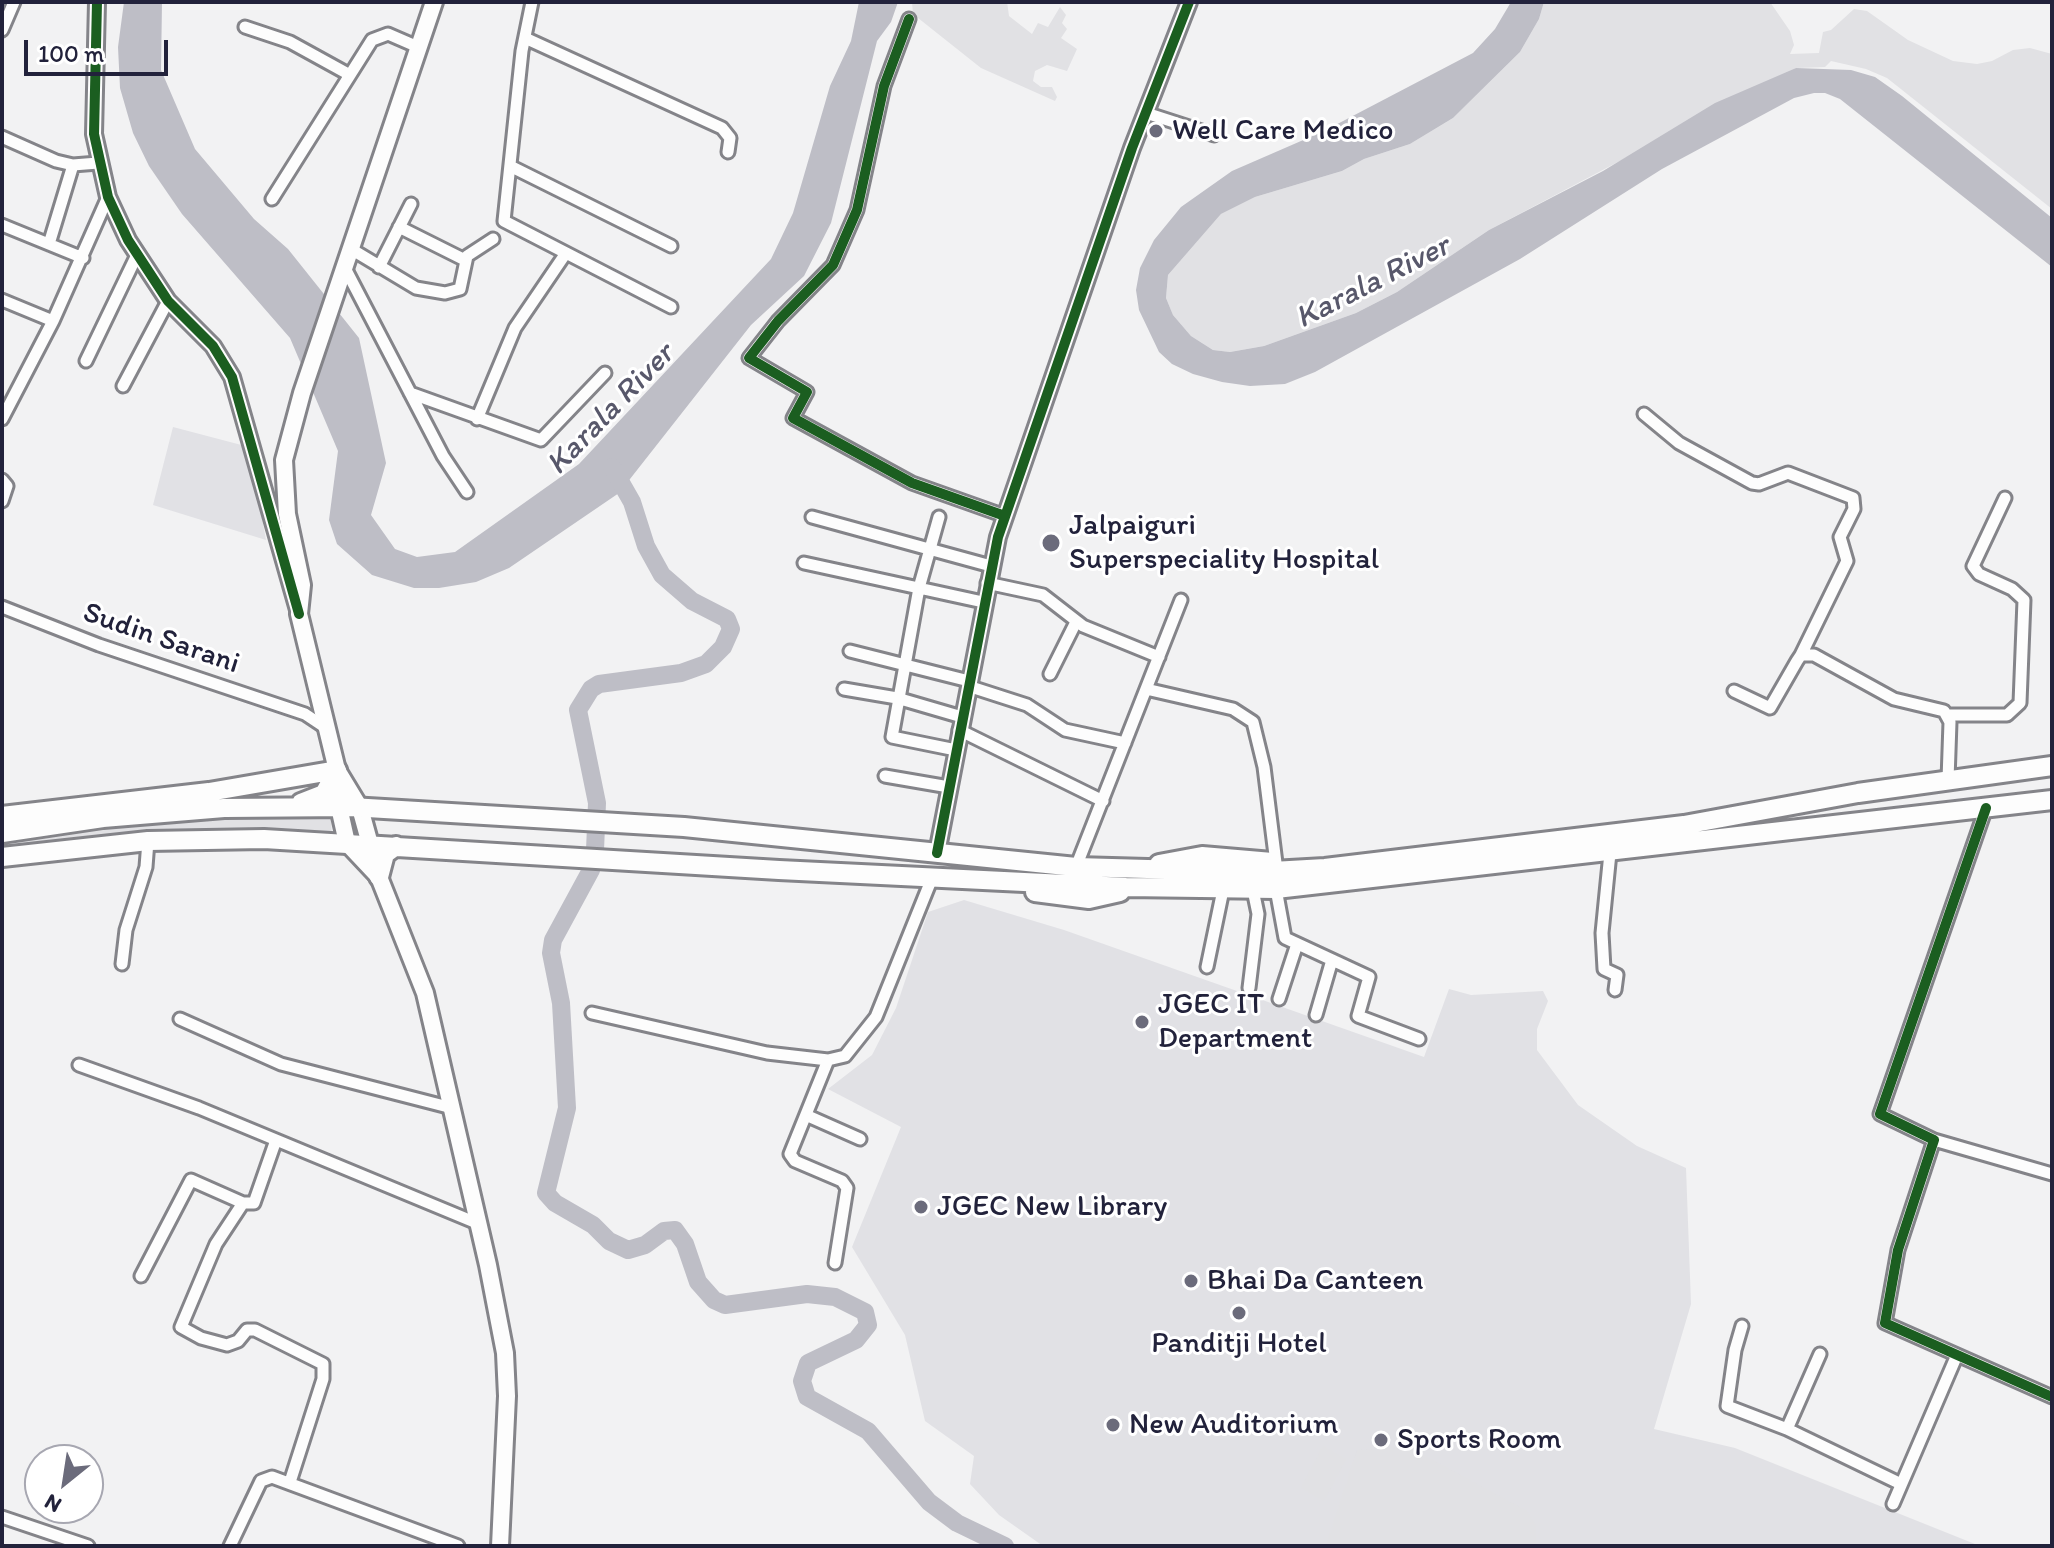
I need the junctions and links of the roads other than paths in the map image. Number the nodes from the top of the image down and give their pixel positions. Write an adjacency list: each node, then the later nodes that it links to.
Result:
1 (14, 2): 8 (street)
2 (97, 2): 16 (street)
3 (434, 2): 10 (main road)
4 (532, 2): 9 (street)
5 (1189, 2): 12 (street)
6 (909, 19): 49 (street)
7 (245, 27): 11 (street)
8 (2, 30)
9 (525, 38): 15 (street); 18 (street)
10 (418, 47): 11 (street); 27 (main road)
11 (350, 75): 20 (street)
12 (1146, 113): 13 (street); 49 (street)
13 (1214, 135)
14 (2, 137): 17 (street)
15 (728, 152)
16 (98, 163): 17 (street); 19 (street)
17 (73, 165): 25 (street)
18 (510, 166): 26 (street); 28 (street)
19 (108, 197): 29 (street); 30 (street)
20 (272, 199)
21 (411, 204): 23 (street)
22 (2, 225): 25 (street)
23 (399, 227): 31 (street); 32 (street)
24 (493, 239): 31 (street)
25 (49, 244): 30 (street)
26 (671, 246)
27 (351, 249): 32 (street); 33 (main road)
28 (566, 253): 36 (street); 44 (street)
29 (137, 255): 35 (street); 38 (street)
30 (83, 258): 37 (street)
31 (465, 260): 32 (street)
32 (379, 267)
33 (345, 268): 41 (street); 60 (main road)
34 (2, 300): 37 (street)
35 (168, 301): 40 (street); 60 (street)
36 (671, 307)
37 (53, 321): 43 (street)
38 (86, 361)
39 (605, 373): 44 (street)
40 (123, 386)
41 (410, 393): 44 (street); 46 (street)
42 (1644, 414): 63 (street)
43 (2, 419)
44 (477, 419)
45 (2, 480): 48 (street)
46 (467, 492)
47 (2005, 498): 74 (street)
48 (2, 501)
49 (1005, 516): 54 (street)
50 (812, 517): 52 (street)
51 (939, 517): 52 (street)
52 (930, 550): 54 (street); 56 (street)
53 (804, 563): 56 (street)
54 (991, 566): 55 (street)
55 (987, 583): 58 (street); 61 (street)
56 (919, 588): 58 (street); 65 (street)
57 (1181, 600): 64 (street)
58 (983, 602): 67 (street)
59 (2, 607): 73 (street, Sudin Sarani)
60 (299, 614): 72 (main road)
61 (1076, 622): 64 (street); 66 (street)
62 (850, 651): 65 (street)
63 (1801, 655): 70 (street); 74 (street)
64 (1159, 657): 69 (street)
65 (903, 663): 67 (street); 71 (street)
66 (1050, 674)
67 (968, 683): 75 (street); 77 (street)
68 (844, 689): 71 (street)
69 (1146, 689): 77 (street); 99 (street)
70 (1734, 691)
71 (897, 698): 75 (street); 78 (street)
72 (319, 701): 73 (street); 76 (main road)
73 (305, 714): 76 (street, Sudin Sarani)
74 (1947, 715): 82 (street)
75 (961, 724): 78 (street); 85 (street)
76 (326, 728): 80 (main road)
77 (1125, 743): 85 (street)
78 (956, 750): 83 (street)
79 (2045, 767): 82 (highway)
80 (337, 770): 86 (highway); 87 (main road); 88 (main road); 90 (highway)
81 (885, 776): 83 (street)
82 (1948, 780): 101 (highway)
83 (949, 787): 96 (street)
84 (2050, 800): 89 (highway)
85 (1103, 801): 100 (street)
86 (286, 806): 87 (highway); 91 (highway)
87 (339, 807): 88 (highway); 93 (main road)
88 (360, 808): 94 (main road); 96 (highway)
89 (1986, 808): 97 (highway); 125 (street)
90 (2, 816)
91 (2, 833)
92 (148, 841): 93 (highway); 98 (highway); 110 (street)
93 (347, 843): 94 (highway); 102 (main road)
94 (372, 844): 95 (highway); 102 (main road)
95 (396, 846): 102 (highway); 103 (highway)
96 (937, 853): 100 (highway); 103 (highway)
97 (1610, 853): 105 (highway); 113 (street)
98 (2, 857)
99 (1276, 863): 101 (highway); 104 (highway)
100 (1076, 867): 104 (highway)
101 (1311, 868): 104 (highway)
102 (379, 877): 121 (main road)
103 (932, 878): 104 (highway); 119 (street)
104 (1140, 879): 106 (highway)
105 (1276, 889): 107 (highway); 108 (street)
106 (1223, 890): 107 (highway); 111 (street)
107 (1253, 890): 112 (street)
108 (1297, 944): 109 (street); 114 (street)
109 (1332, 960): 116 (street); 118 (street)
110 (122, 964)
111 (1207, 967)
112 (1249, 988)
113 (1615, 990)
114 (1279, 999)
115 (592, 1013): 119 (street)
116 (1316, 1015)
117 (180, 1019): 121 (street)
118 (1419, 1039)
119 (828, 1060): 122 (street)
120 (79, 1065): 124 (street)
121 (452, 1108): 128 (main road)
122 (808, 1116): 123 (street); 129 (street)
123 (860, 1139)
124 (276, 1140): 127 (street); 128 (street)
125 (1934, 1140): 126 (street); 133 (street)
126 (2052, 1174)
127 (243, 1203): 130 (street); 136 (street)
128 (479, 1224): 143 (main road)
129 (835, 1263)
130 (141, 1276)
131 (1742, 1326): 135 (street)
132 (1820, 1354): 135 (street)
133 (1957, 1355): 134 (street); 137 (street)
134 (2052, 1397)
135 (1787, 1429): 137 (street)
136 (290, 1482): 141 (street); 142 (street)
137 (1901, 1484): 138 (street)
138 (1893, 1504)
139 (2, 1517): 140 (street)
140 (88, 1546)
141 (230, 1546)
142 (458, 1546)
143 (500, 1546)

